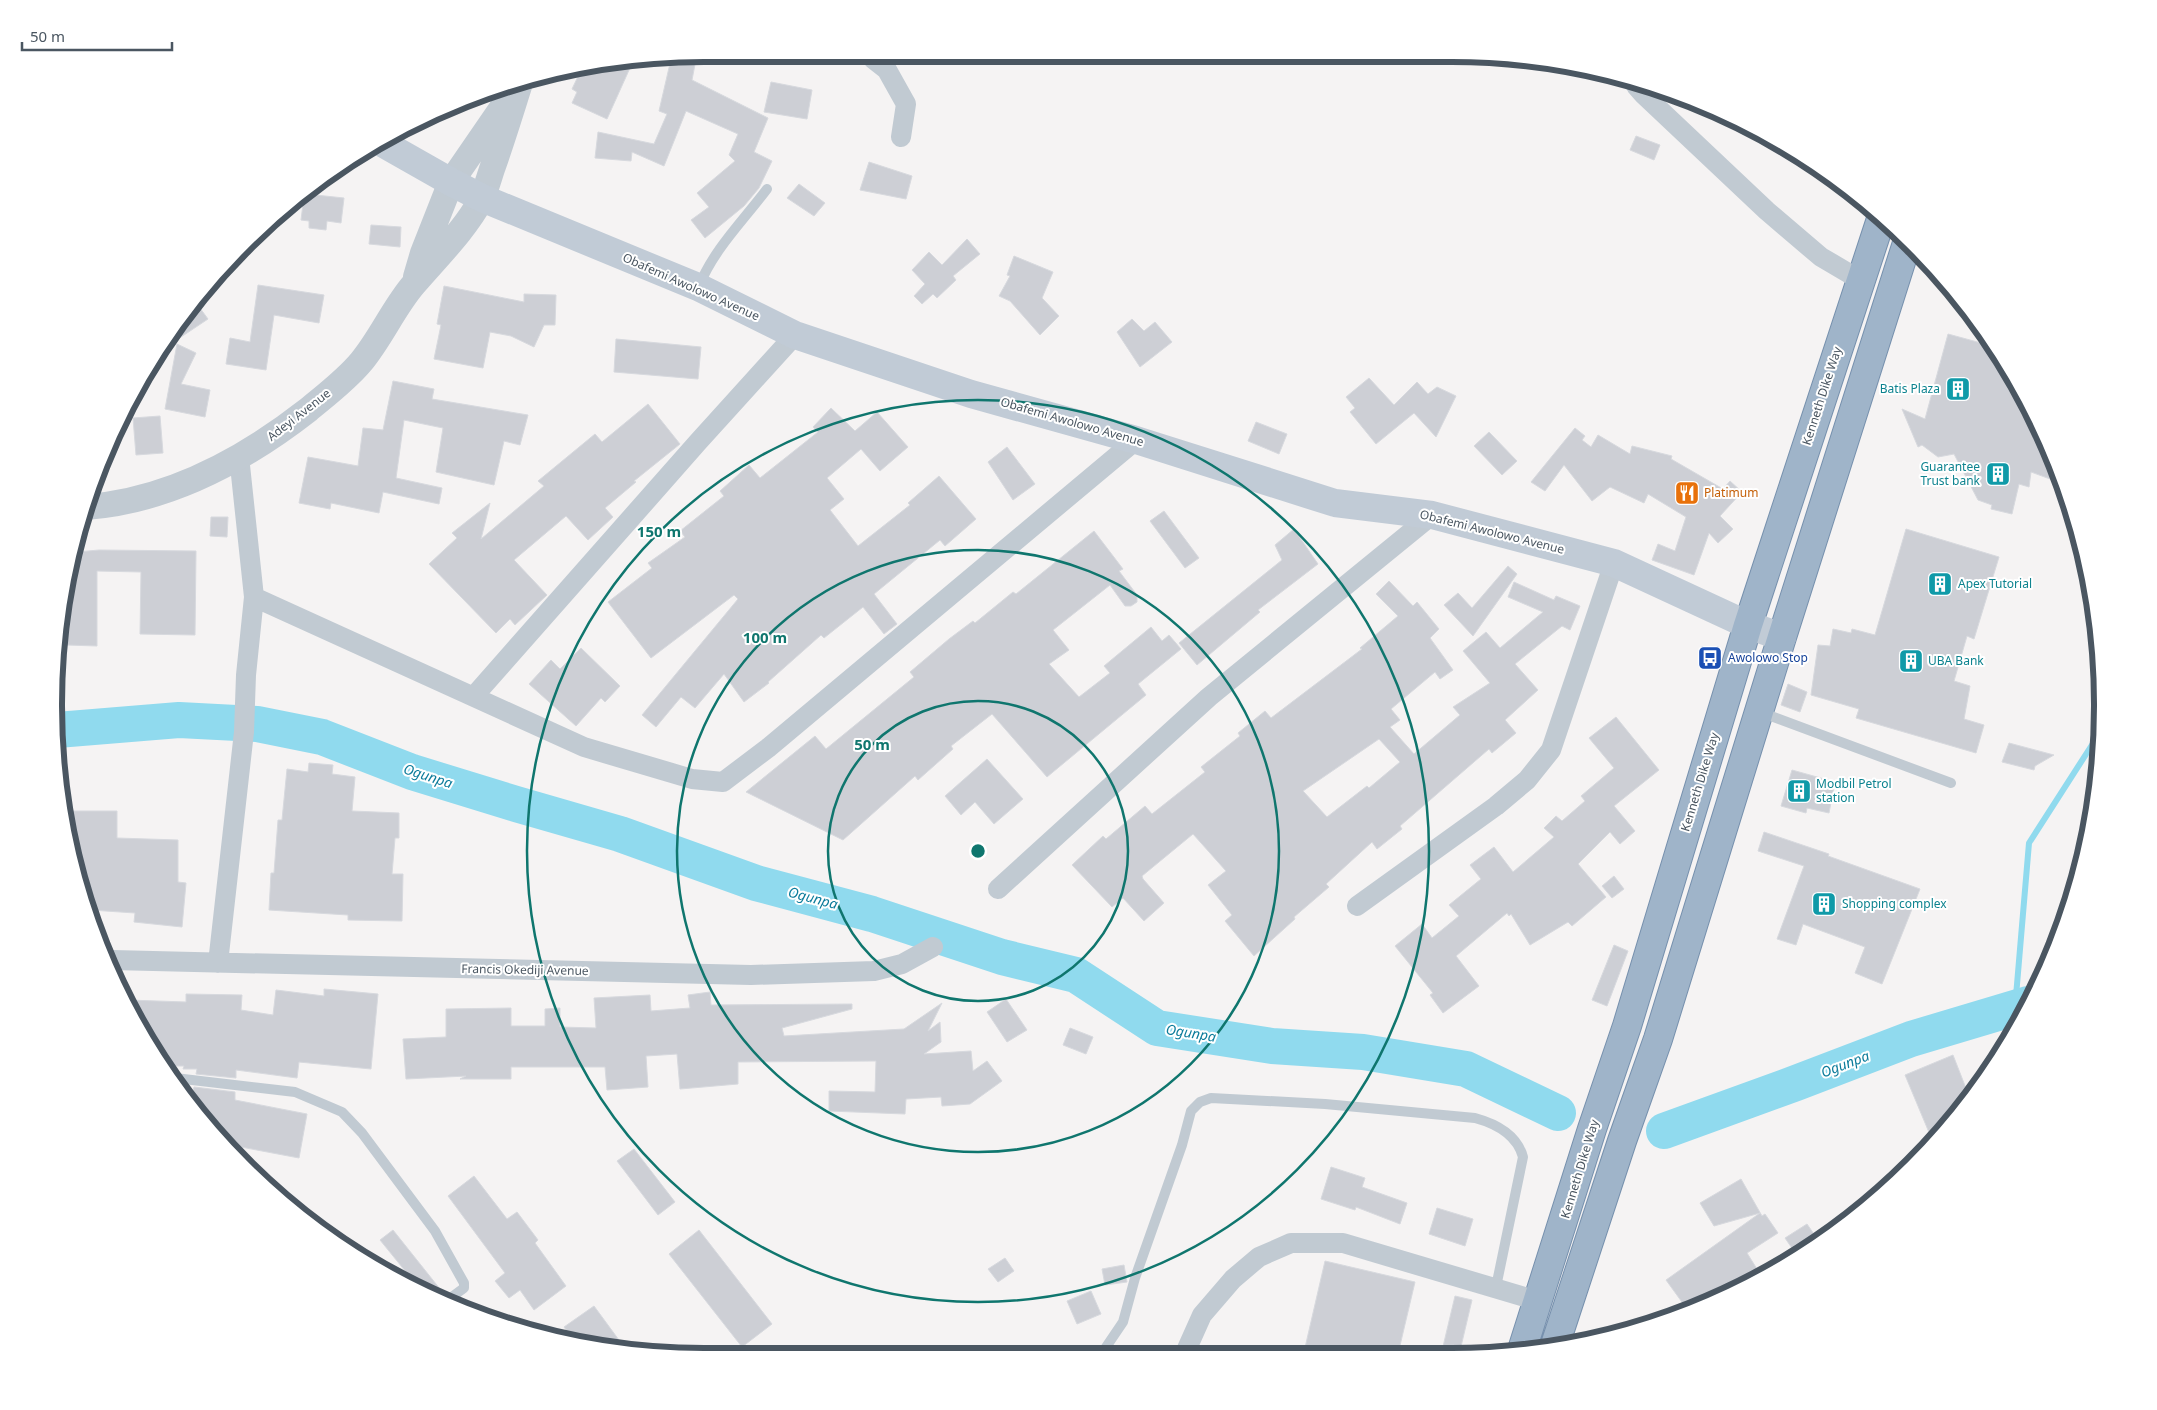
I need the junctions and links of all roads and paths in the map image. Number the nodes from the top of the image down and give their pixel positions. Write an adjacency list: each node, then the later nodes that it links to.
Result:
1 (877, 62): 5 (street)
2 (517, 91): 9 (street, Adeyi Avenue)
3 (1640, 91): 12 (street)
4 (513, 92): 7 (street, Adeyi Avenue)
5 (901, 137)
6 (389, 147): 7 (main road, Obafemi Awolowo Avenue)
7 (451, 182): 9 (main road, Obafemi Awolowo Avenue); 13 (street, Adeyi Avenue)
8 (767, 189): 14 (lane)
9 (482, 198): 13 (street, Adeyi Avenue); 14 (main road, Obafemi Awolowo Avenue)
10 (1879, 225): 12 (highway, Kenneth Dike Way)
11 (1905, 250): 23 (highway)
12 (1860, 280): 22 (highway, Kenneth Dike Way)
13 (413, 285): 17 (street, Adeyi Avenue)
14 (698, 287): 15 (main road, Obafemi Awolowo Avenue)
15 (795, 335): 16 (main road, Obafemi Awolowo Avenue); 24 (street)
16 (1136, 440): 19 (main road, Obafemi Awolowo Avenue); 24 (street)
17 (239, 456): 18 (street, Adeyi Avenue); 21 (street)
18 (94, 506)
19 (1432, 515): 20 (main road, Obafemi Awolowo Avenue); 27 (street)
20 (1614, 563): 22 (main road, Obafemi Awolowo Avenue); 28 (street)
21 (254, 597): 24 (street); 31 (street)
22 (1748, 625): 23 (main road, Obafemi Awolowo Avenue); 35 (highway, Kenneth Dike Way)
23 (1782, 637): 25 (highway)
24 (474, 696)
25 (1759, 712): 26 (lane); 36 (highway)
26 (1951, 783)
27 (998, 889)
28 (1357, 906)
29 (933, 947): 31 (street, Francis Okediji Avenue)
30 (115, 960): 31 (street, Francis Okediji Avenue)
31 (218, 963)
32 (183, 1079): 34 (lane)
33 (1496, 1288): 35 (street); 38 (lane); 39 (street)
34 (453, 1296)
35 (1538, 1301): 37 (highway, Kenneth Dike Way)
36 (1557, 1338)
37 (1524, 1343)
38 (1105, 1348)
39 (1187, 1348)

